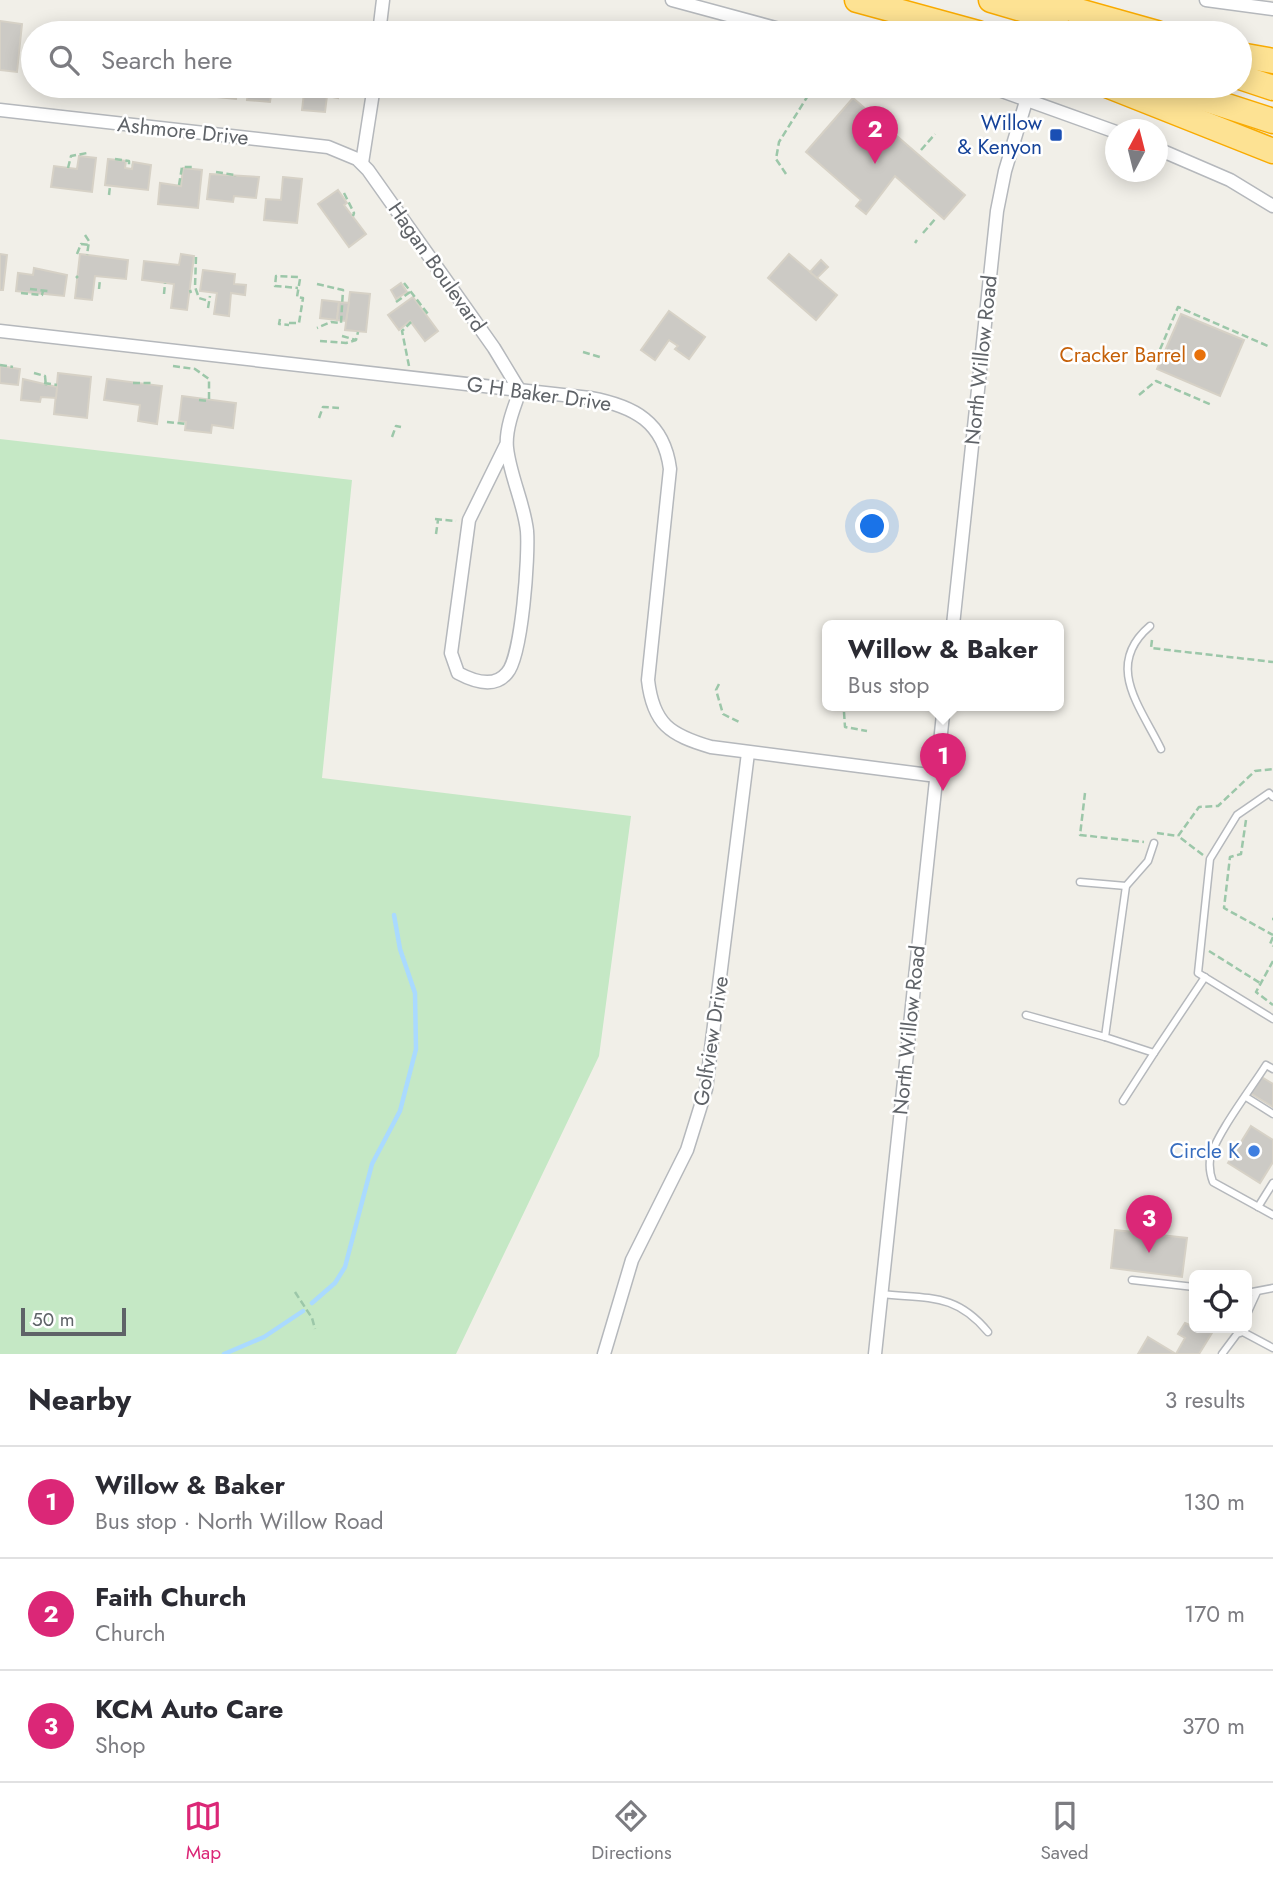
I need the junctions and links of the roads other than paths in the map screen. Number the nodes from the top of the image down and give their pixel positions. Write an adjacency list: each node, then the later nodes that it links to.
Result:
1 (383, 0): 9 (street)
2 (672, 0): 10 (street)
3 (857, 0): 11 (highway)
4 (991, 0): 12 (highway)
5 (1039, 0): 13 (highway)
6 (1206, 0): 7 (street)
7 (1255, 4): 8 (street)
8 (1273, 9)
9 (380, 21)
10 (750, 21)
11 (934, 21)
12 (1062, 21)
13 (1114, 21)
14 (1252, 57): 15 (highway)
15 (1273, 61)
16 (1252, 81): 17 (highway)
17 (1273, 88)
18 (372, 98): 27 (street)
19 (1027, 98): 24 (street); 32 (street, North Willow Road)
20 (1139, 98): 25 (highway)
21 (1202, 98): 23 (highway)
22 (0, 110): 27 (street, Ashmore Drive)
23 (1273, 121)
24 (1105, 128)
25 (1273, 151)
26 (1168, 154): 28 (street)
27 (362, 163): 30 (street, Hagan Boulevard)
28 (1273, 206)
29 (0, 331): 30 (street, G H Baker Drive)
30 (520, 391): 31 (street); 36 (street, G H Baker Drive)
31 (506, 445): 31 (street)
32 (954, 620)
33 (1150, 626): 35 (lane)
34 (943, 711): 37 (street, North Willow Road)
35 (1161, 749)
36 (748, 753): 37 (street, G H Baker Drive); 65 (street, Golfview Drive)
37 (937, 776): 59 (street, North Willow Road)
38 (1273, 797): 42 (lane)
39 (1154, 843): 41 (lane)
40 (1080, 882): 41 (lane)
41 (1126, 887): 45 (lane)
42 (1205, 977): 44 (lane); 46 (lane)
43 (1026, 1015): 45 (lane)
44 (1273, 1019)
45 (1105, 1037): 46 (lane)
46 (1154, 1053): 49 (lane)
47 (1273, 1069): 48 (lane)
48 (1246, 1097): 50 (lane); 52 (lane)
49 (1123, 1101)
50 (1273, 1114)
51 (1272, 1185): 52 (lane)
52 (1258, 1207): 53 (lane)
53 (1273, 1215)
54 (1132, 1280): 55 (lane)
55 (1189, 1286)
56 (1273, 1288): 58 (lane)
57 (1252, 1292): 58 (lane)
58 (1257, 1292): 60 (lane)
59 (882, 1294): 61 (lane); 66 (street, North Willow Road)
60 (1252, 1303)
61 (988, 1332)
62 (1238, 1333): 67 (lane)
63 (1248, 1333): 64 (lane)
64 (1273, 1348)
65 (604, 1354)
66 (875, 1354)
67 (1222, 1354)

